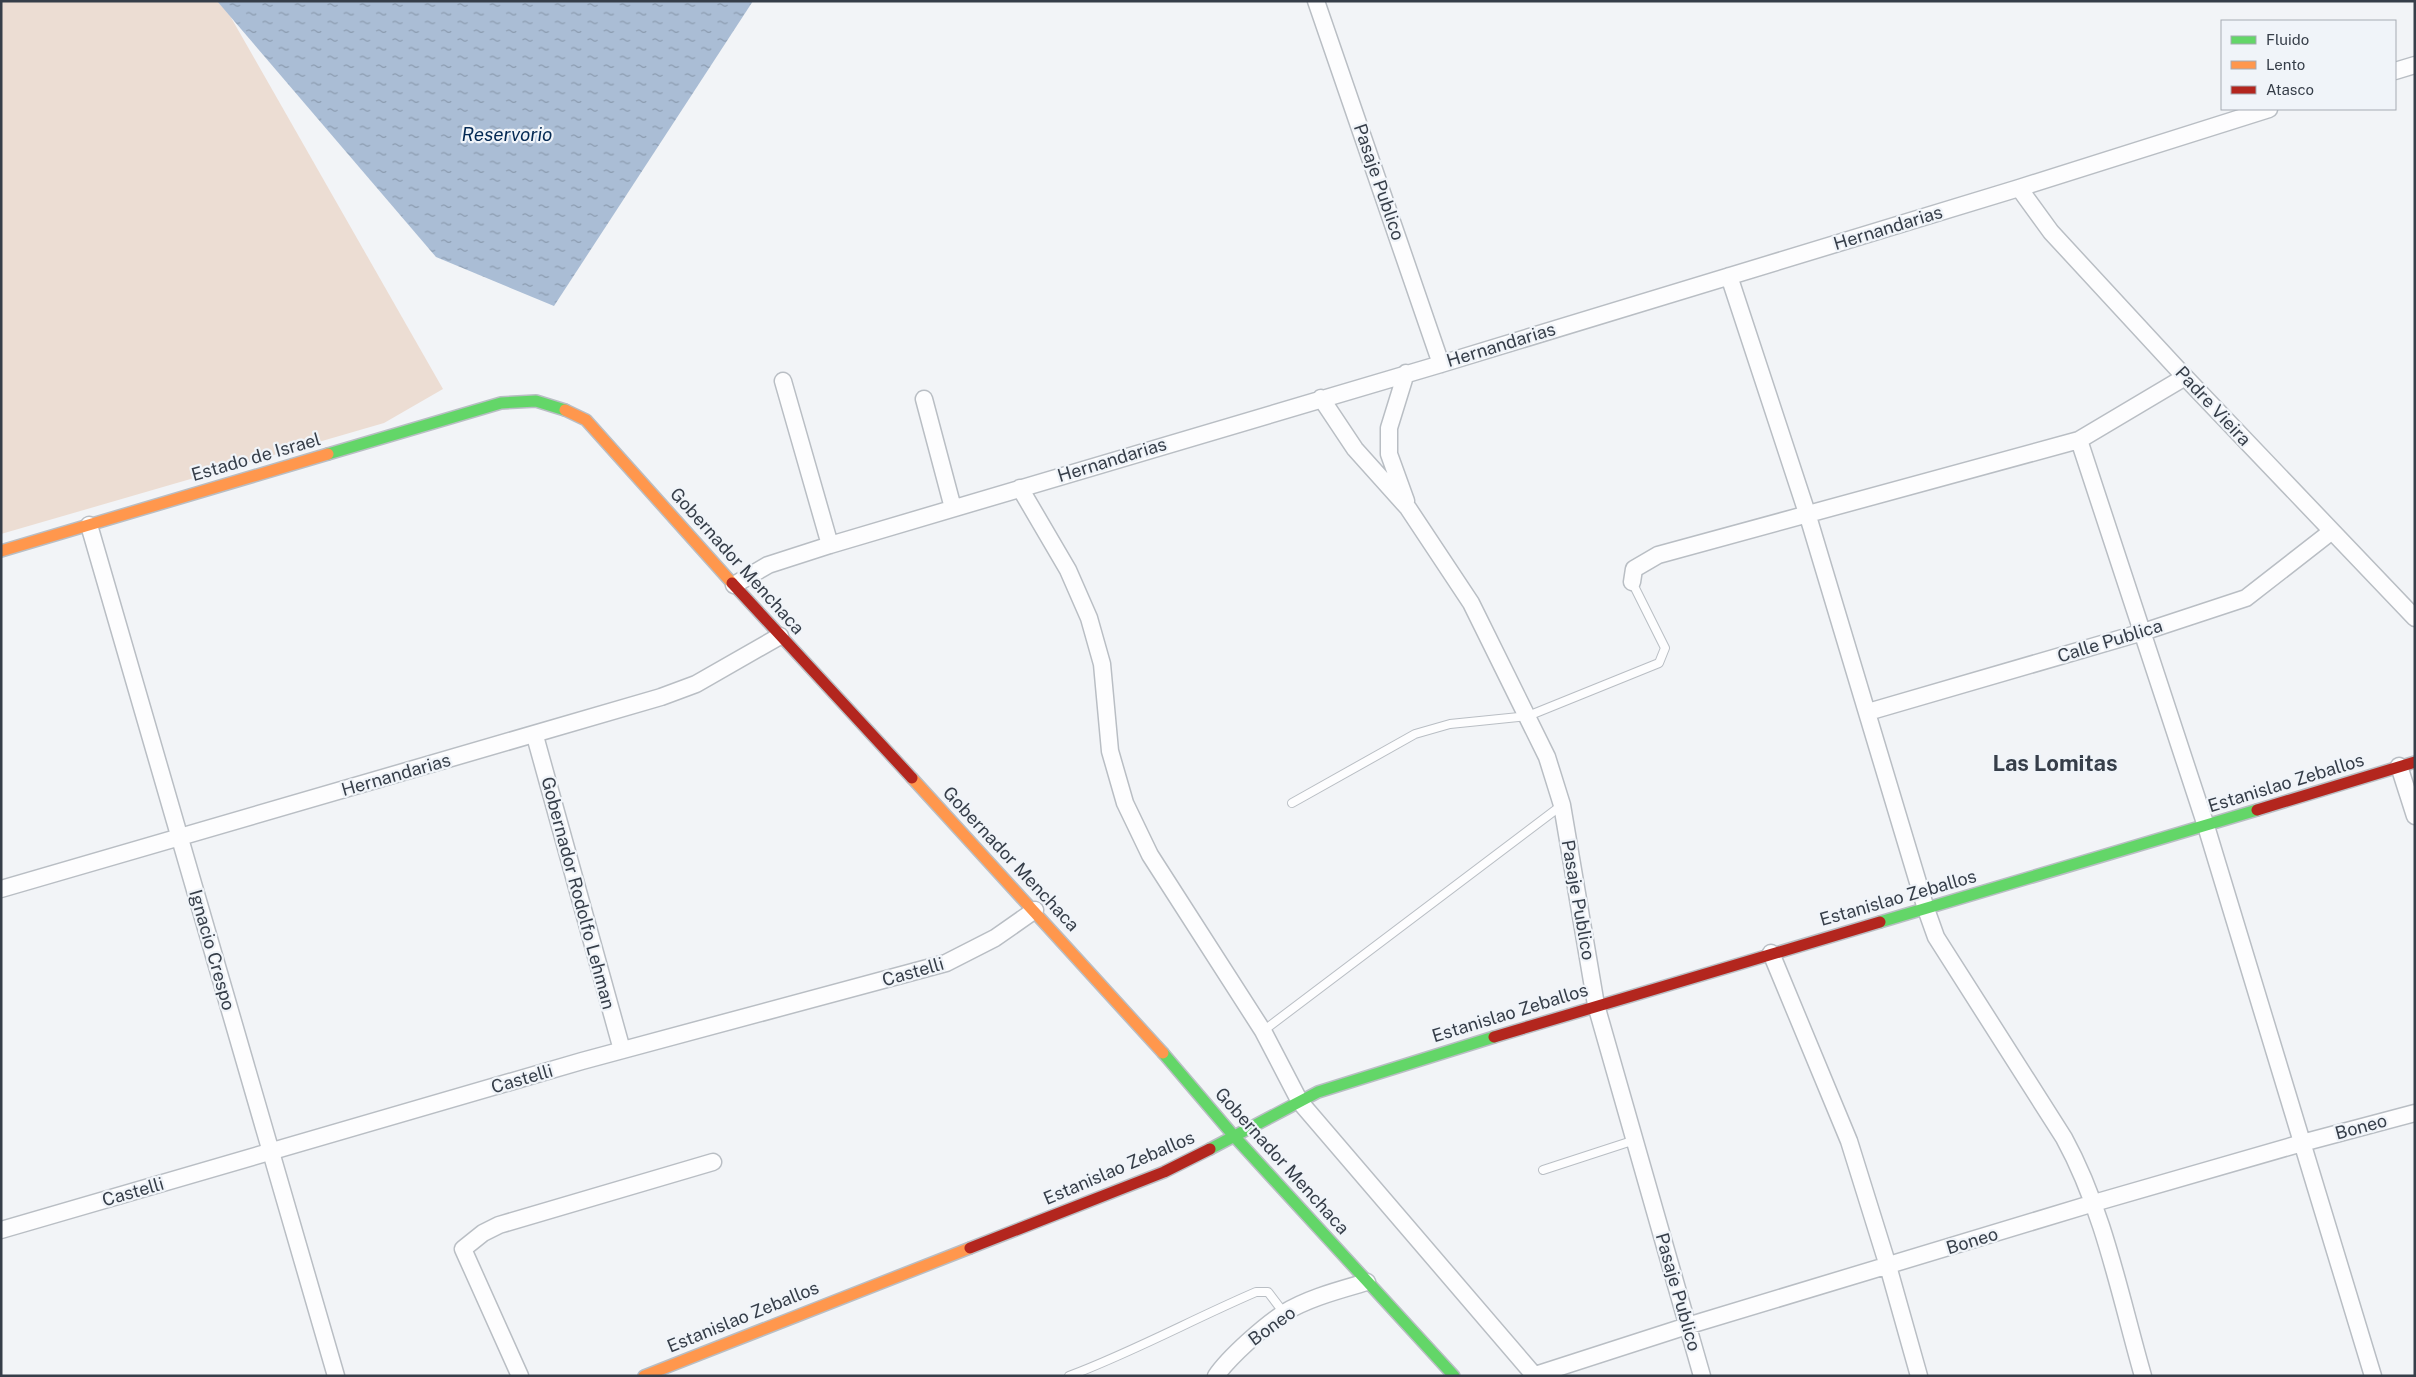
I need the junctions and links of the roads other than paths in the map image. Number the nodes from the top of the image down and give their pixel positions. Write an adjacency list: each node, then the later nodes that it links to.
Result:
1 (1316, 1): 7 (street, Pasaje Publico)
2 (2415, 65): 3 (street)
3 (2396, 71)
4 (2266, 110): 5 (street, Hernandarias)
5 (2019, 188): 6 (street, Hernandarias); 9 (street, Padre Vieira)
6 (1729, 276): 7 (street, Hernandarias); 18 (street)
7 (1441, 364): 8 (street, Hernandarias)
8 (1406, 372): 11 (street, Hernandarias); 17 (street, Pasaje Publico)
9 (2185, 377): 14 (street); 20 (street, Padre Vieira)
10 (783, 381): 21 (street)
11 (1321, 398): 15 (street, Hernandarias); 17 (street, Pasaje Publico)
12 (924, 399): 16 (street)
13 (521, 401): 19 (street, Estado de Israel); 24 (street, Gobernador Menchaca)
14 (2079, 440): 18 (street); 26 (street)
15 (1020, 488): 16 (street, Hernandarias); 43 (street)
16 (953, 508): 21 (street, Hernandarias)
17 (1408, 508): 29 (street, Pasaje Publico)
18 (1807, 513): 23 (street); 28 (street)
19 (89, 525): 22 (street, Estado de Israel); 37 (street, Ignacio Crespo)
20 (2332, 531): 25 (street, Padre Vieira); 26 (street, Calle Publica)
21 (830, 545): 24 (street, Hernandarias)
22 (1, 551)
23 (1632, 582): 29 (lane)
24 (734, 585): 27 (street, Gobernador Menchaca)
25 (2415, 618)
26 (2143, 632): 28 (street, Calle Publica); 36 (street)
27 (780, 636): 30 (street, Hernandarias); 40 (street, Gobernador Menchaca)
28 (1868, 712): 39 (street)
29 (1528, 716): 33 (lane); 34 (street, Pasaje Publico)
30 (535, 736): 37 (street, Hernandarias); 44 (street, Gobernador Rodolfo Lehman)
31 (2415, 762): 32 (street, Estanislao Zeballos)
32 (2399, 766): 35 (street); 36 (street, Estanislao Zeballos)
33 (1292, 803)
34 (1562, 805): 42 (street, Pasaje Publico); 43 (lane)
35 (2415, 816)
36 (2206, 826): 39 (street, Estanislao Zeballos); 49 (street)
37 (180, 837): 38 (street, Hernandarias); 50 (street, Ignacio Crespo)
38 (1, 889)
39 (1926, 909): 41 (street, Estanislao Zeballos); 53 (street)
40 (1034, 910): 44 (street, Castelli); 47 (street, Gobernador Menchaca)
41 (1771, 953): 42 (street, Estanislao Zeballos); 55 (street)
42 (1596, 1005): 45 (street, Estanislao Zeballos); 48 (street, Pasaje Publico)
43 (1263, 1031): 45 (street)
44 (622, 1050): 50 (street, Castelli)
45 (1300, 1102): 47 (street, Estanislao Zeballos); 59 (street)
46 (2415, 1113): 49 (street, Boneo)
47 (1233, 1135): 56 (street, Gobernador Menchaca); 62 (street, Estanislao Zeballos)
48 (1635, 1140): 52 (lane); 58 (street, Pasaje Publico)
49 (2302, 1143): 53 (street, Boneo); 69 (street)
50 (270, 1152): 54 (street, Castelli); 60 (street, Ignacio Crespo)
51 (713, 1162): 61 (street)
52 (1543, 1170)
53 (2094, 1204): 55 (street, Boneo); 68 (street)
54 (1, 1230)
55 (1888, 1266): 58 (street, Boneo); 67 (street)
56 (1367, 1282): 57 (street, Boneo); 65 (street, Gobernador Menchaca)
57 (1284, 1313): 63 (lane); 64 (street, Boneo)
58 (1687, 1326): 59 (street, Boneo); 66 (street, Pasaje Publico)
59 (1533, 1375)
60 (336, 1376)
61 (520, 1376)
62 (644, 1376)
63 (1069, 1376)
64 (1216, 1376)
65 (1454, 1376)
66 (1702, 1376)
67 (1919, 1376)
68 (2143, 1376)
69 (2373, 1376)

